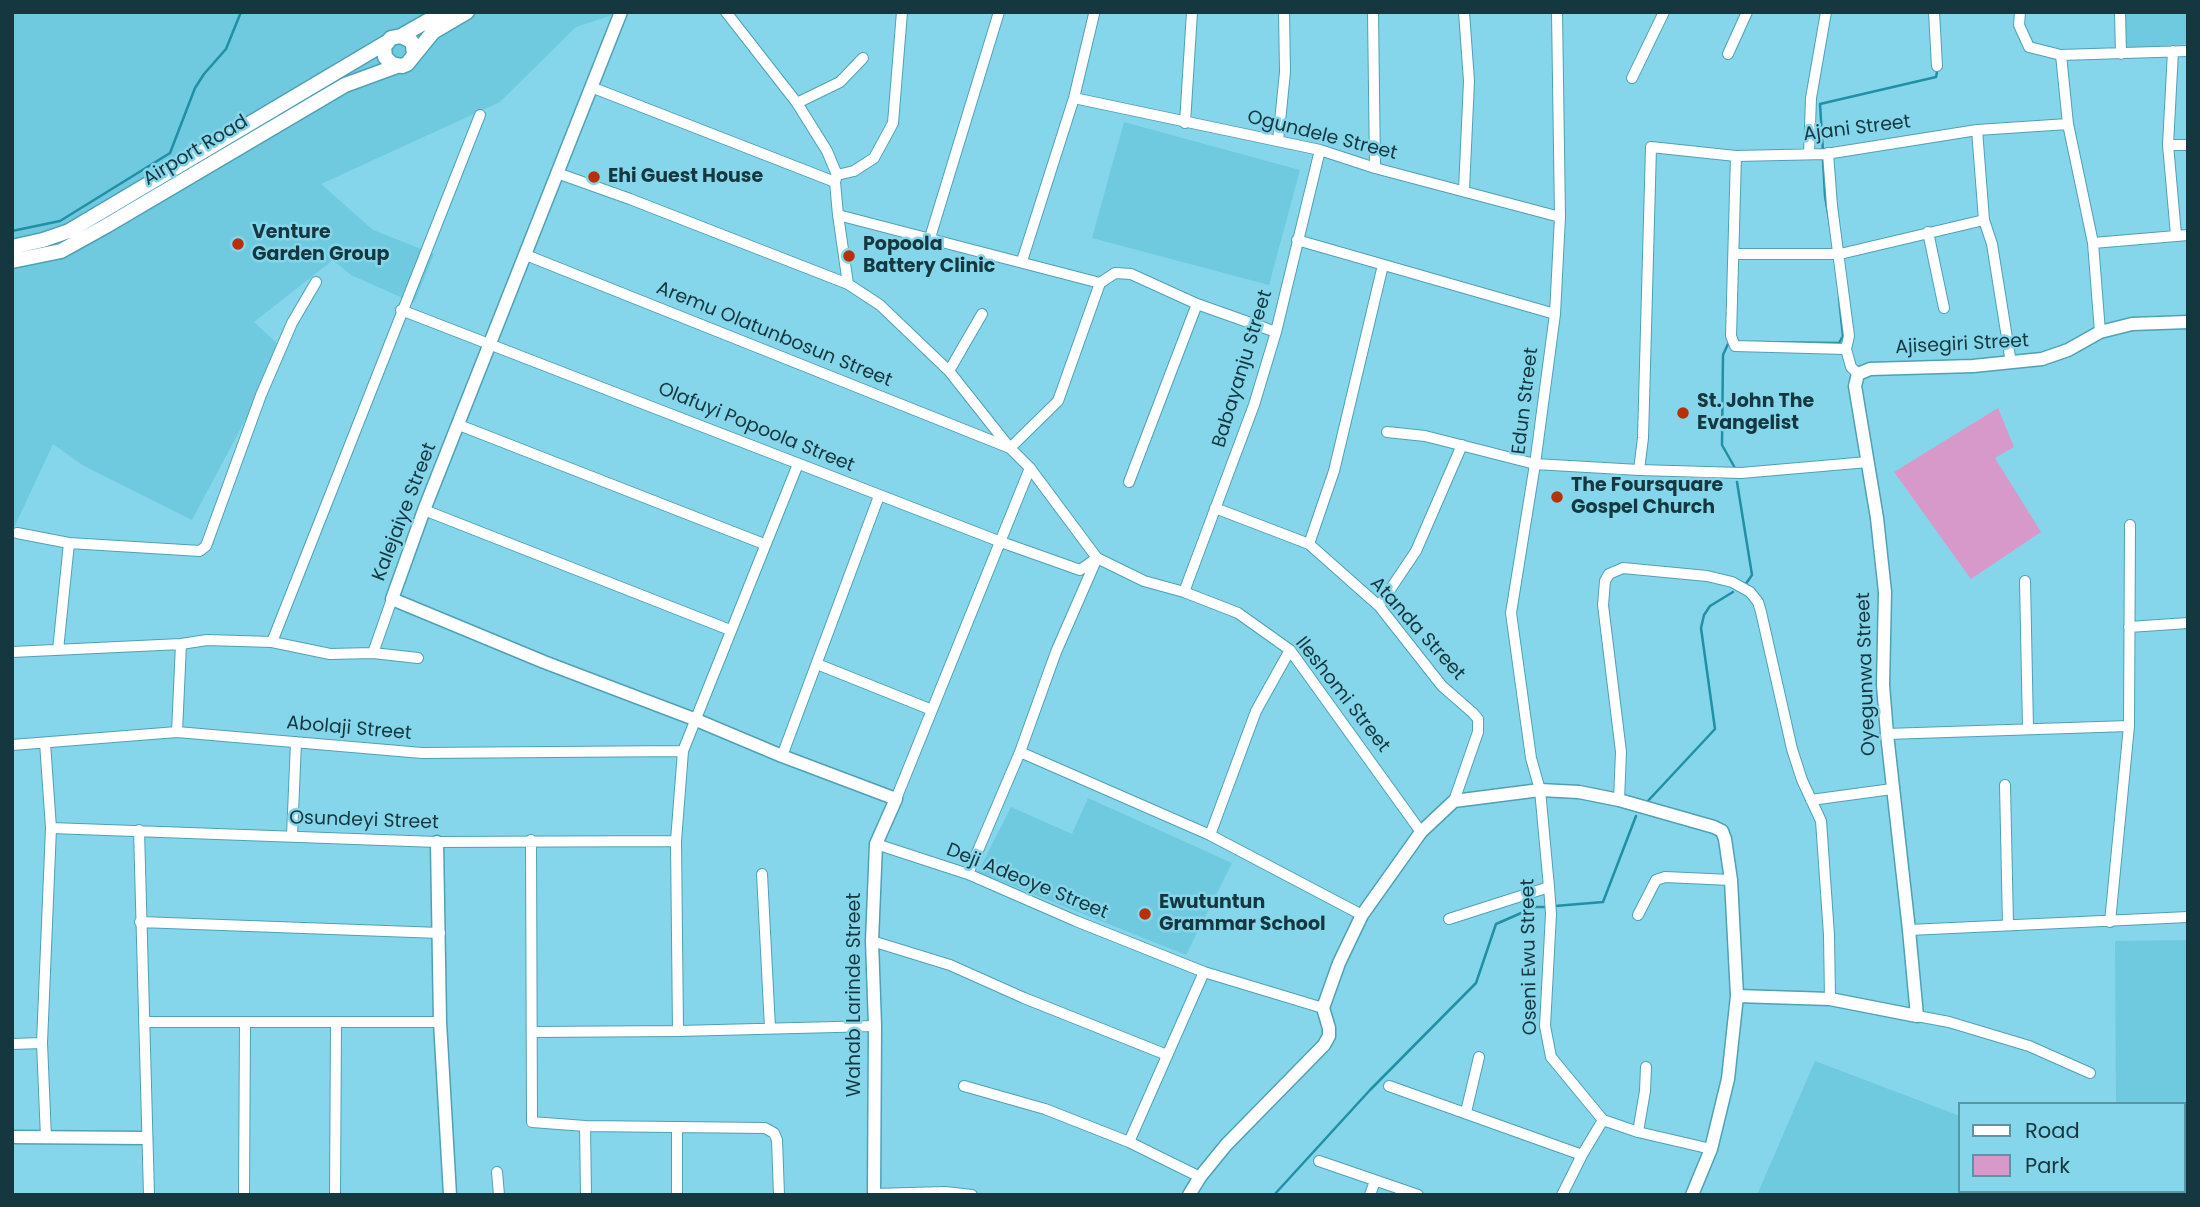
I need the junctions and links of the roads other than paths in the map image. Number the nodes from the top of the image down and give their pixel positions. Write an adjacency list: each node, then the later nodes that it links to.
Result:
1 (443, 12): 19 (main road)
2 (467, 12): 25 (main road)
3 (621, 12): 31 (street, Kalejaiye Street)
4 (726, 12): 33 (street)
5 (902, 12): 46 (street)
6 (999, 12): 54 (street)
7 (1192, 12): 35 (street)
8 (1283, 12): 38 (street)
9 (1373, 12): 44 (street)
10 (1464, 12): 47 (street)
11 (1557, 12): 49 (street, Edun Street)
12 (1664, 12): 30 (street)
13 (1747, 12): 23 (street)
14 (1826, 12): 42 (street)
15 (1934, 12): 29 (street)
16 (2020, 12): 26 (street)
17 (2120, 12): 24 (street)
18 (1094, 14): 32 (street)
19 (401, 36): 20 (main road); 25 (main road)
20 (387, 42): 28 (main road); 56 (main road, Airport Road)
21 (2173, 51): 22 (street); 24 (street); 39 (street)
22 (2188, 51)
23 (1727, 54)
24 (2121, 54): 26 (street)
25 (414, 55): 28 (main road)
26 (2060, 55): 36 (street)
27 (863, 58): 33 (street)
28 (397, 66): 60 (main road, Airport Road)
29 (1937, 66)
30 (1632, 78)
31 (591, 87): 45 (street, Kalejaiye Street); 46 (street)
32 (1074, 98): 35 (street, Ogundele Street); 61 (street)
33 (797, 103): 46 (street)
34 (480, 115): 68 (street)
35 (1185, 123): 38 (street, Ogundele Street)
36 (2068, 124): 37 (street, Ajani Street); 55 (street)
37 (1978, 130): 42 (street, Ajani Street); 50 (street)
38 (1278, 141): 41 (street, Ogundele Street)
39 (2168, 145): 40 (street); 52 (street)
40 (2188, 145)
41 (1320, 150): 44 (street, Ogundele Street); 53 (street, Babayanju Street)
42 (1821, 154): 43 (street, Ajani Street); 58 (street)
43 (1736, 156): 57 (street); 87 (street, Ajani Street)
44 (1375, 168): 47 (street, Ogundele Street)
45 (557, 173): 59 (street, Kalejaiye Street); 65 (street)
46 (836, 178): 48 (street)
47 (1464, 190): 49 (street, Ogundele Street)
48 (838, 215): 54 (street); 65 (street)
49 (1560, 217): 70 (street, Edun Street)
50 (1984, 220): 51 (street); 76 (street)
51 (1928, 232): 58 (street); 67 (street)
52 (2182, 234): 55 (street)
53 (1297, 240): 62 (street); 72 (street, Babayanju Street)
54 (929, 241): 61 (street)
55 (2093, 243): 73 (street)
56 (12, 247)
57 (1734, 254): 58 (street); 75 (street)
58 (1840, 254): 75 (street)
59 (526, 255): 74 (street, Kalejaiye Street); 82 (street, Aremu Olatunbosun Street)
60 (12, 261)
61 (1022, 261): 64 (street)
62 (1382, 265): 70 (street); 97 (street)
63 (316, 282): 95 (street)
64 (1100, 283): 66 (street); 82 (street)
65 (848, 284): 77 (street)
66 (1197, 303): 72 (street); 88 (street)
67 (1944, 308)
68 (401, 310): 74 (street, Olafuyi Popoola Street); 106 (street)
69 (982, 314): 77 (street)
70 (1555, 314): 85 (street, Edun Street)
71 (2188, 323): 73 (street, Ajisegiri Street)
72 (1276, 332): 90 (street, Babayanju Street)
73 (2100, 332): 76 (street, Ajisegiri Street)
74 (490, 344): 79 (street, Kalejaiye Street); 84 (street, Olafuyi Popoola Street)
75 (1846, 349): 78 (street)
76 (2011, 363): 78 (street, Ajisegiri Street)
77 (949, 371): 82 (street)
78 (1858, 374): 83 (street, Oyegunwa Street)
79 (459, 425): 91 (street, Kalejaiye Street); 96 (street)
80 (1387, 432): 81 (street)
81 (1462, 445): 85 (street); 102 (street)
82 (1010, 448): 86 (street)
83 (1868, 462): 87 (street); 119 (street, Oyegunwa Street)
84 (797, 464): 89 (street, Olafuyi Popoola Street); 96 (street)
85 (1535, 464): 87 (street); 128 (street, Edun Street)
86 (1030, 468): 94 (street); 98 (street)
87 (1639, 470)
88 (1129, 482)
89 (880, 496): 94 (street, Olafuyi Popoola Street); 113 (street)
90 (1216, 508): 97 (street, Atanda Street); 100 (street, Babayanju Street)
91 (424, 510): 101 (street, Kalejaiye Street); 105 (street)
92 (2130, 525): 104 (street)
93 (17, 533): 95 (street)
94 (1000, 542): 98 (street, Olafuyi Popoola Street); 114 (street)
95 (69, 543): 108 (street)
96 (764, 544): 105 (street)
97 (1309, 544): 102 (street, Atanda Street)
98 (1097, 558): 100 (street, Ileshomi Street); 124 (street)
99 (2025, 581): 117 (street)
100 (1184, 592): 109 (street, Ileshomi Street)
101 (392, 599): 111 (street); 115 (street, Kalejaiye Street)
102 (1379, 606): 132 (street, Atanda Street)
103 (2188, 623): 104 (street)
104 (2129, 627): 116 (street)
105 (730, 630): 115 (street)
106 (272, 642): 107 (street); 111 (street)
107 (181, 644): 108 (street); 118 (street)
108 (58, 650): 110 (street)
109 (1290, 650): 135 (street, Ileshomi Street); 136 (street)
110 (12, 652)
111 (373, 653): 112 (street)
112 (418, 658)
113 (817, 664): 114 (street); 125 (street)
114 (932, 710): 129 (street)
115 (694, 719): 123 (street); 125 (street, Kalejaiye Street)
116 (2129, 726): 117 (street); 151 (street)
117 (2028, 728): 119 (street)
118 (177, 732): 120 (street, Abolaji Street); 121 (street, Abolaji Street)
119 (1886, 734): 127 (street, Oyegunwa Street)
120 (296, 742): 123 (street, Abolaji Street); 137 (street)
121 (45, 743): 122 (street, Abolaji Street); 133 (street)
122 (12, 745)
123 (683, 751): 139 (street)
124 (1020, 752): 136 (street); 143 (street)
125 (782, 756): 129 (street, Kalejaiye Street)
126 (2005, 785): 152 (street)
127 (1892, 789): 131 (street); 153 (street, Oyegunwa Street)
128 (1540, 790): 130 (street); 132 (street); 145 (street, Oseni Ewu Street)
129 (896, 799): 141 (street, Wahab Larinde Street)
130 (1619, 800): 131 (street); 144 (street)
131 (1811, 800): 158 (street)
132 (1454, 801): 135 (street)
133 (51, 828): 134 (street, Osundeyi Street); 169 (street)
134 (139, 830): 137 (street, Osundeyi Street); 150 (street)
135 (1421, 832): 146 (street)
136 (1210, 835): 146 (street)
137 (292, 836): 140 (street, Osundeyi Street)
138 (531, 840): 139 (street, Osundeyi Street); 140 (street, Osundeyi Street); 168 (street)
139 (676, 841): 167 (street)
140 (437, 842): 154 (street)
141 (876, 844): 143 (street, Deji Adeoye Street); 155 (street, Wahab Larinde Street)
142 (762, 874): 166 (street)
143 (968, 874): 156 (street, Deji Adeoye Street)
144 (1731, 880): 147 (street); 157 (street)
145 (1549, 887): 149 (street); 178 (street, Oseni Ewu Street)
146 (1362, 915): 159 (street)
147 (1638, 915)
148 (2188, 918): 151 (street)
149 (1450, 919)
150 (141, 922): 154 (street); 161 (street)
151 (2110, 922): 152 (street)
152 (2007, 925): 153 (street)
153 (1909, 930): 160 (street, Oyegunwa Street)
154 (440, 933): 164 (street)
155 (872, 941): 165 (street, Wahab Larinde Street); 171 (street)
156 (1203, 972): 159 (street, Deji Adeoye Street); 171 (street)
157 (1737, 996): 158 (street); 186 (street)
158 (1830, 999): 160 (street)
159 (1323, 1008): 190 (street)
160 (1917, 1016): 174 (street)
161 (144, 1022): 162 (street); 184 (street)
162 (245, 1022): 163 (street); 194 (street)
163 (336, 1022): 164 (street); 195 (street)
164 (440, 1022): 196 (street)
165 (875, 1026): 166 (street); 192 (street, Wahab Larinde Street)
166 (770, 1028): 167 (street)
167 (678, 1031): 168 (street)
168 (532, 1032): 179 (street)
169 (43, 1043): 170 (street); 183 (street)
170 (12, 1044)
171 (1167, 1055): 185 (street)
172 (1479, 1057): 177 (street)
173 (1646, 1067): 181 (street)
174 (2091, 1073)
175 (964, 1086): 185 (street)
176 (1389, 1086): 177 (street)
177 (1466, 1112): 187 (street)
178 (1603, 1120): 181 (street); 187 (street)
179 (585, 1126): 180 (street); 198 (street)
180 (677, 1128): 199 (street); 200 (street)
181 (1638, 1132): 186 (street)
182 (12, 1137): 183 (street)
183 (46, 1138): 184 (street)
184 (146, 1138): 193 (street)
185 (1129, 1142): 190 (street)
186 (1711, 1149): 206 (street)
187 (1582, 1155): 205 (street)
188 (1319, 1161): 191 (street)
189 (497, 1175): 197 (street)
190 (1200, 1177): 202 (street)
191 (1375, 1181): 203 (street); 204 (street)
192 (874, 1194): 201 (street)
193 (149, 1195)
194 (244, 1195)
195 (335, 1195)
196 (450, 1195)
197 (499, 1195)
198 (586, 1195)
199 (677, 1195)
200 (779, 1195)
201 (972, 1195)
202 (1189, 1195)
203 (1370, 1195)
204 (1418, 1195)
205 (1562, 1195)
206 (1692, 1195)

